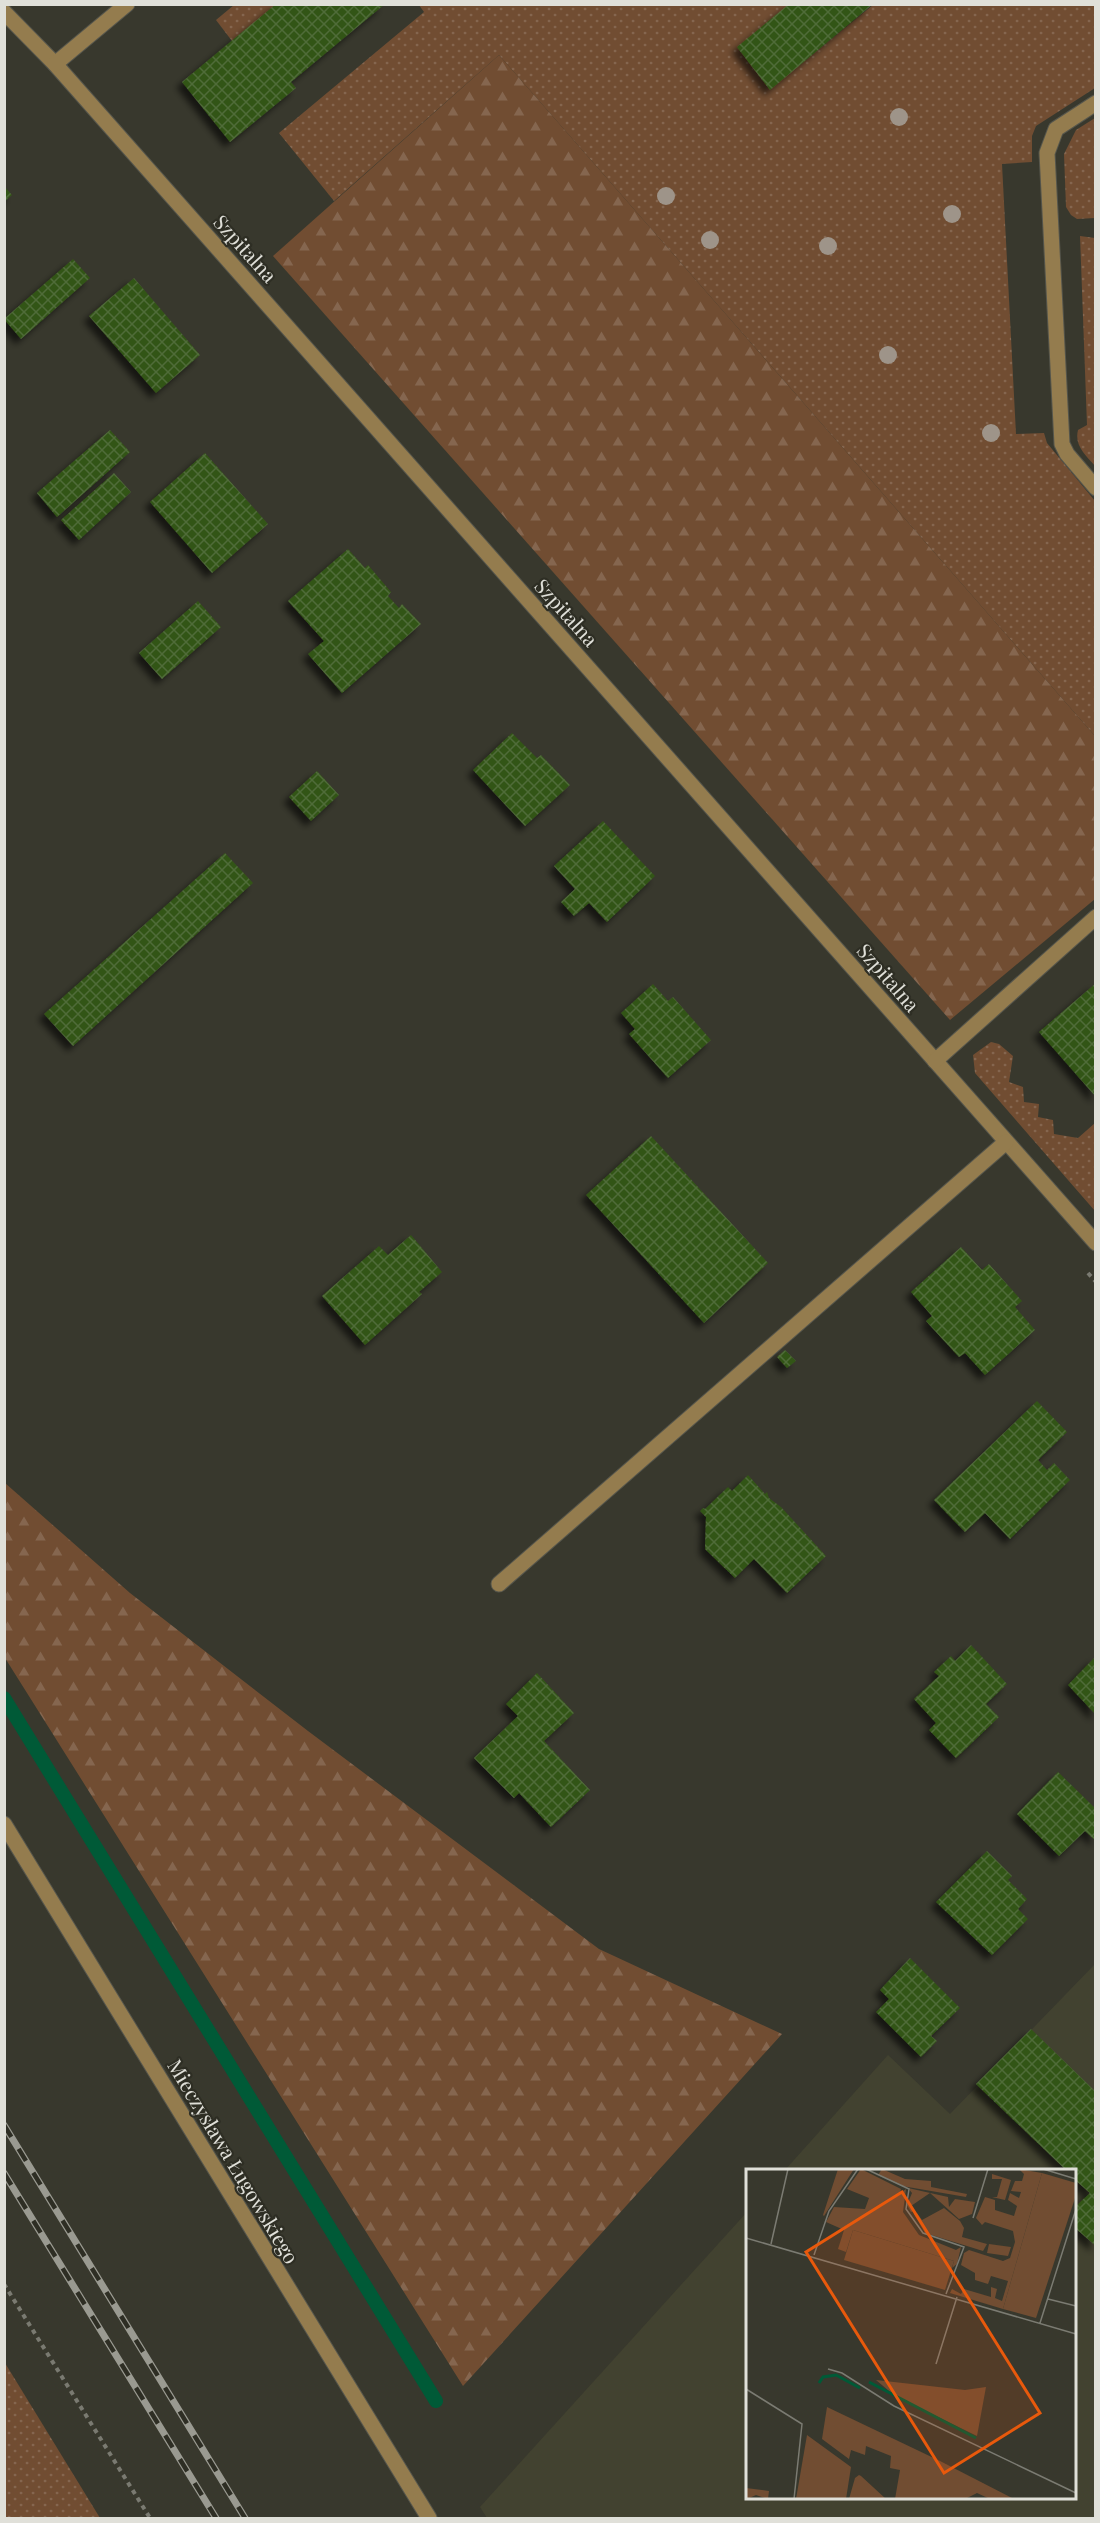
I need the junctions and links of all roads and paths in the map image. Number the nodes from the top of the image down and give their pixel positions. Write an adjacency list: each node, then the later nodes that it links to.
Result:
1 (127, 4): 3 (street)
2 (4, 12): 3 (street, Szpitalna)
3 (55, 64): 7 (street, Szpitalna)
4 (1095, 103): 5 (street)
5 (1095, 488)
6 (1095, 917): 7 (street)
7 (935, 1061): 8 (street, Szpitalna)
8 (1006, 1142): 9 (street, Szpitalna); 10 (street)
9 (1095, 1243)
10 (500, 1584)
11 (4, 1824): 14 (street, Mieczysława Ługowskiego)
12 (4, 2284): 13 (path)
13 (150, 2518)
14 (429, 2518)

